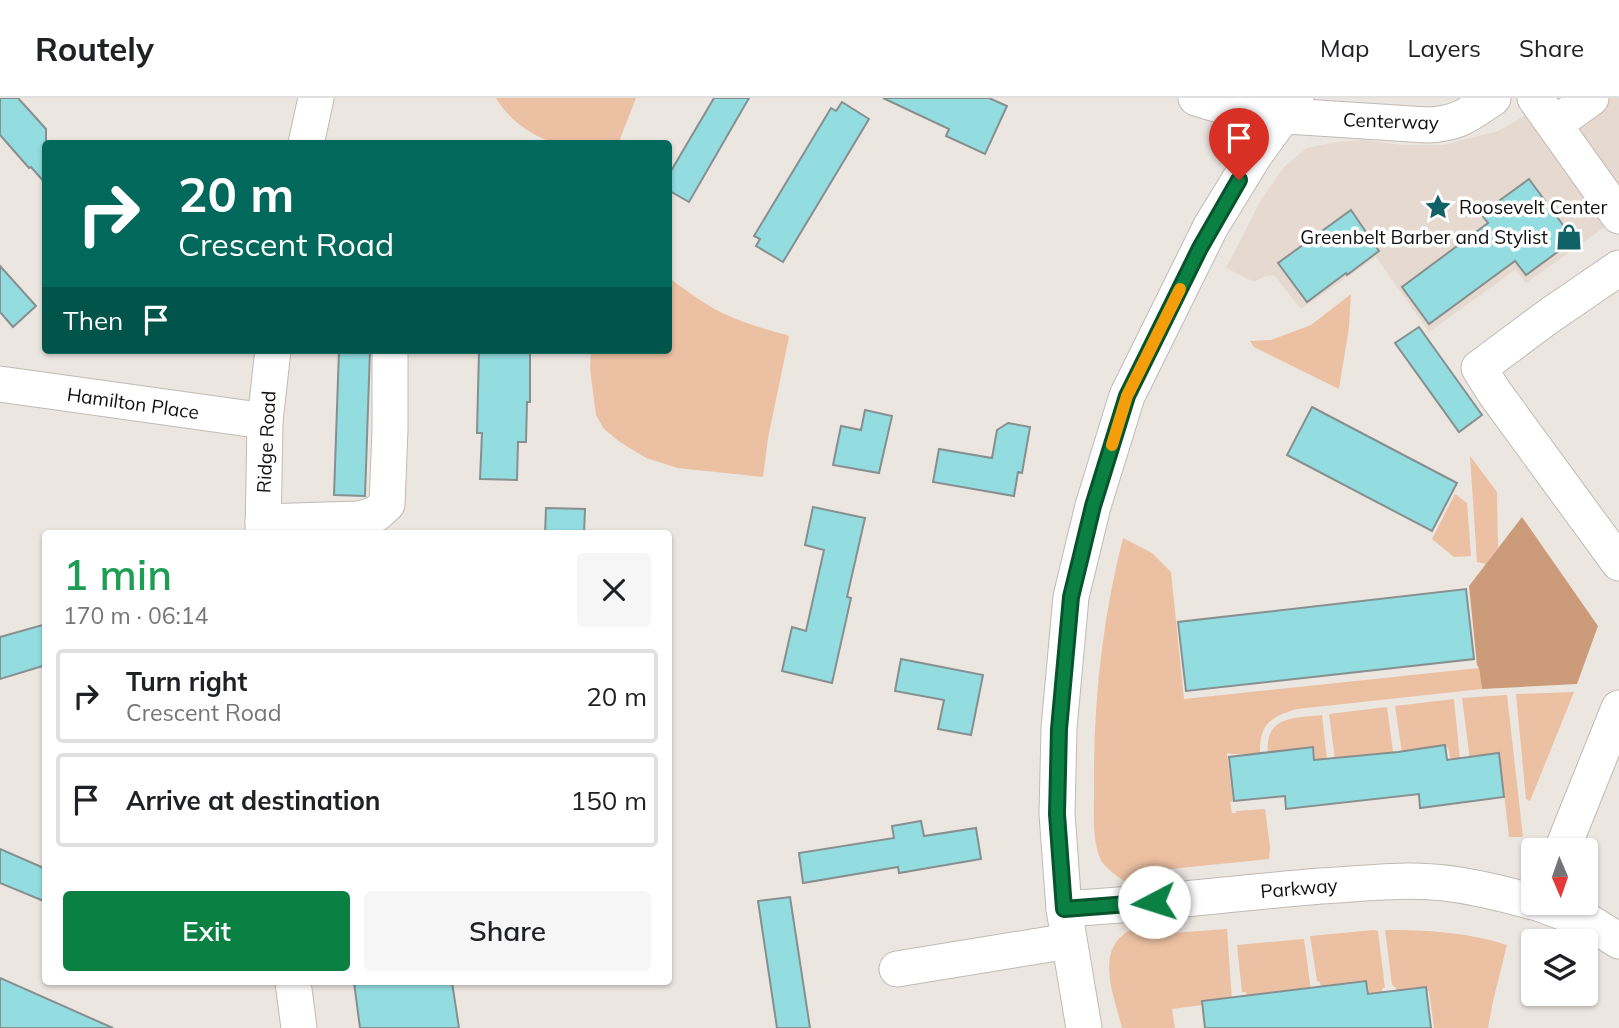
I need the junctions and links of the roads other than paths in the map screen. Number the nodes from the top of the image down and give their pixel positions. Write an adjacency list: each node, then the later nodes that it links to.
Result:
1 (316, 98): 6 (street)
2 (1196, 98): 5 (street, Centerway)
3 (1493, 98): 5 (street, Centerway)
4 (1535, 98): 7 (street)
5 (1289, 106): 19 (street)
6 (307, 140)
7 (1619, 216)
8 (1619, 268): 14 (street)
9 (273, 354): 12 (street, Ridge Road)
10 (390, 354): 13 (street)
11 (0, 384): 12 (street, Hamilton Place)
12 (265, 421): 13 (street, Ridge Road)
13 (263, 528)
14 (1619, 563)
15 (1619, 708): 16 (street)
16 (1567, 838)
17 (1521, 899): 19 (street, Parkway)
18 (1571, 915): 20 (street, Parkway)
19 (1066, 925): 21 (street, Parkway); 24 (street)
20 (1619, 941)
21 (897, 969)
22 (293, 985): 23 (street)
23 (299, 1028)
24 (1084, 1028)

